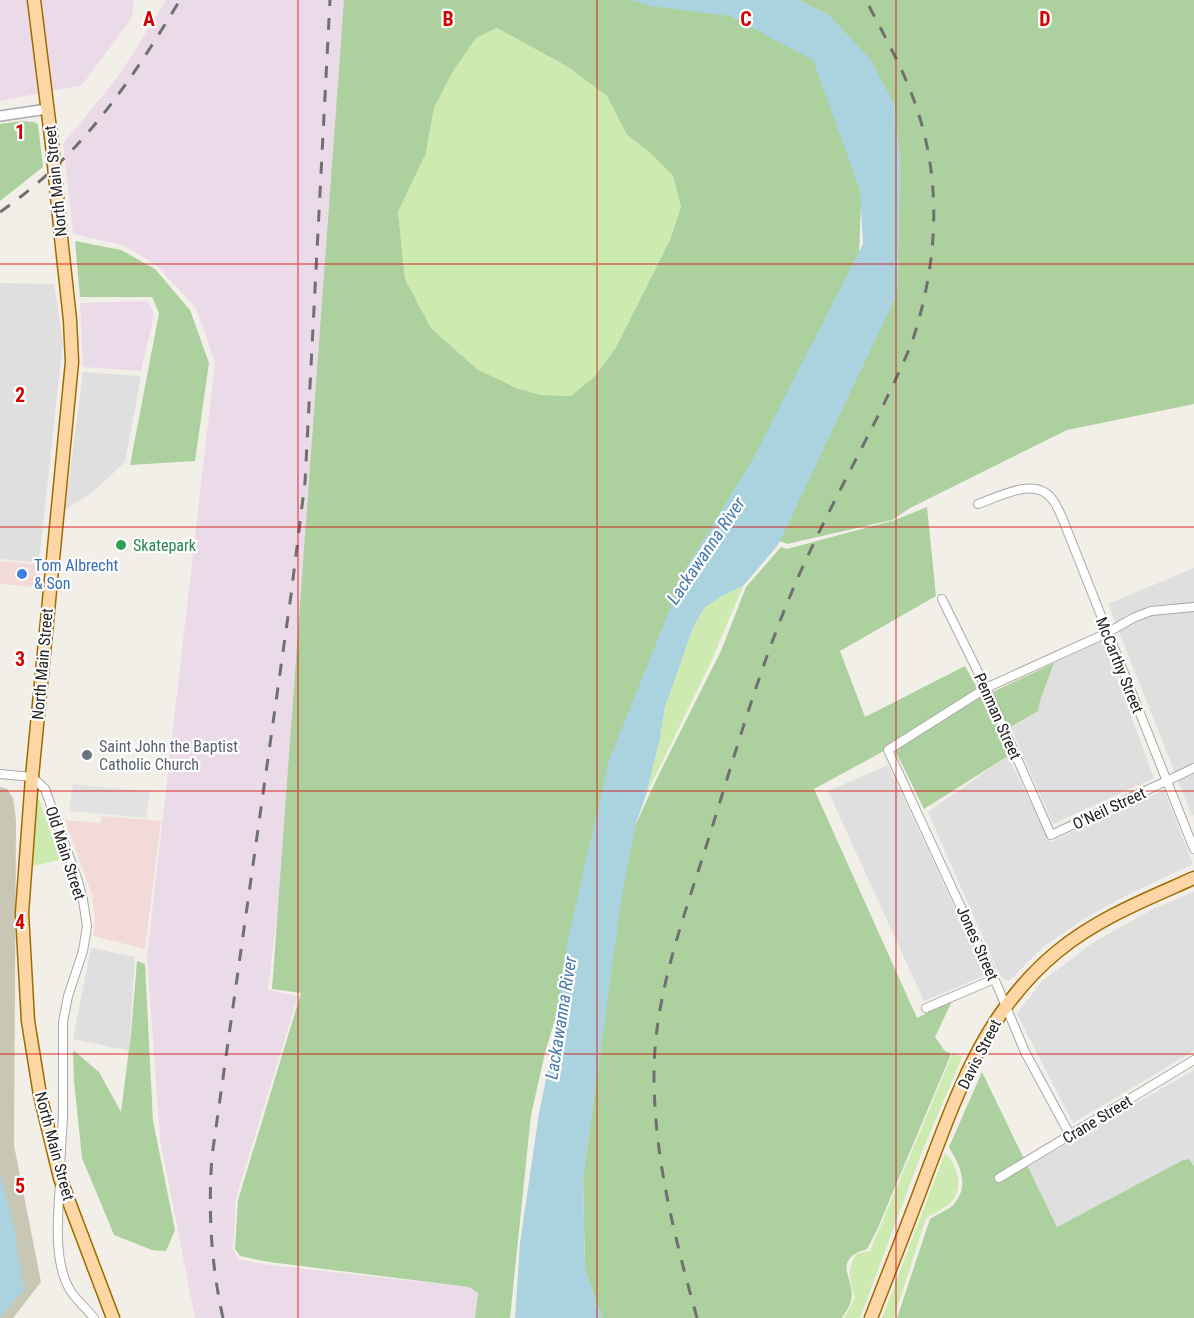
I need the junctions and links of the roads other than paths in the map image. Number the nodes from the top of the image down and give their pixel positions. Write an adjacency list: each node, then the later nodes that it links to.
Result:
1 (34, 0): 2 (main road, North Main Street)
2 (47, 109): 3 (street); 11 (main road, North Main Street, bridge)
3 (0, 116)
4 (978, 504): 7 (street, McCarthy Street)
5 (942, 599): 8 (street, Penman Street)
6 (1194, 608): 7 (street)
7 (1107, 633): 8 (street); 12 (street, McCarthy Street)
8 (986, 688): 13 (street, Penman Street); 16 (street, Jones Street)
9 (1194, 768): 12 (street, O'Neil Street)
10 (0, 774): 11 (street)
11 (32, 777): 21 (main road, North Main Street); 21 (street, Old Main Street)
12 (1166, 781): 13 (street, O'Neil Street); 14 (street, McCarthy Street)
13 (1051, 835)
14 (1194, 849)
15 (1194, 878): 17 (main road, Davis Street)
16 (994, 979): 17 (street, Jones Street); 18 (street)
17 (1005, 1006): 20 (street, Jones Street); 25 (main road, Davis Street)
18 (926, 1008)
19 (1194, 1059): 20 (street, Crane Street)
20 (1070, 1135): 22 (street, Crane Street)
21 (60, 1178): 23 (street, Old Main Street); 24 (main road, North Main Street)
22 (999, 1178)
23 (94, 1318)
24 (113, 1318)
25 (871, 1318)

